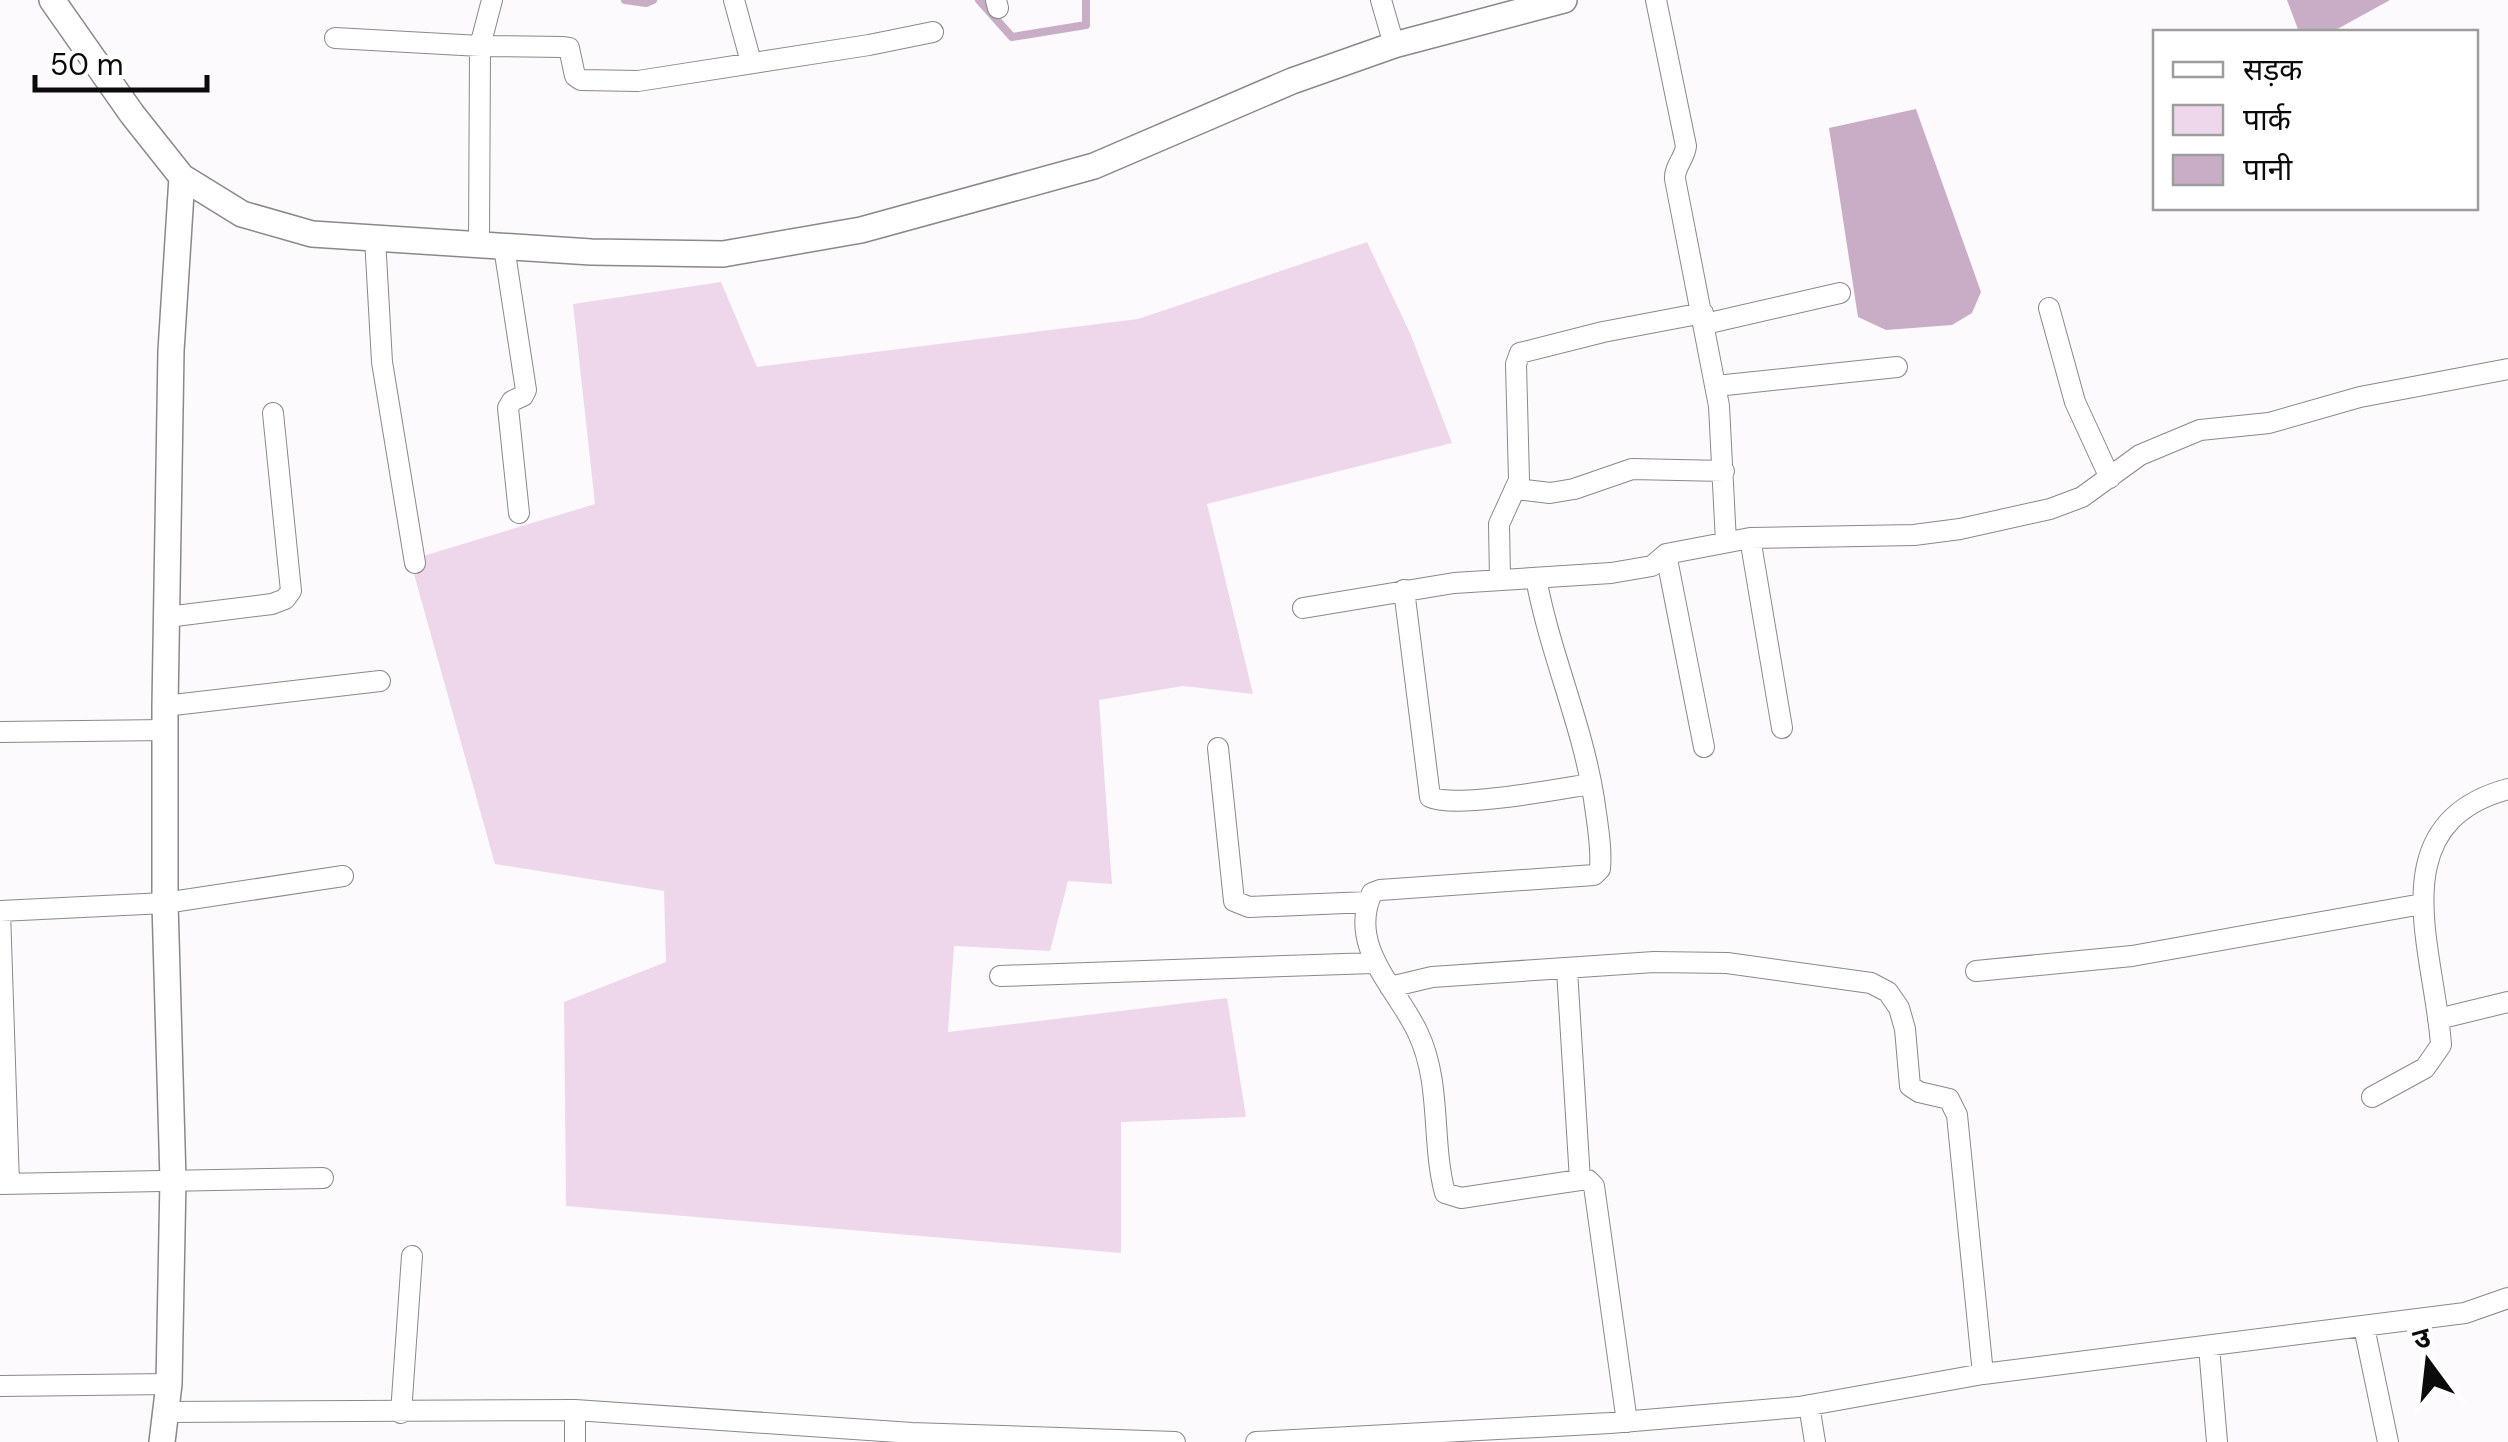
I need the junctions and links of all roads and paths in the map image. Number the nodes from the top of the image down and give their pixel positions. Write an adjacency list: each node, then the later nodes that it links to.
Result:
1 (492, 0): 10 (street)
2 (734, 0): 12 (street)
3 (1381, 0): 11 (street)
4 (1564, 0): 7 (street)
5 (1656, 0): 18 (street)
6 (56, 1): 13 (street)
7 (1517, 6): 11 (street)
8 (932, 32): 12 (street)
9 (336, 38): 10 (street)
10 (480, 46): 12 (street); 15 (street)
11 (1394, 46): 15 (street)
12 (751, 62)
13 (182, 176): 14 (street); 35 (street)
14 (375, 238): 15 (street); 30 (street)
15 (492, 246): 26 (street)
16 (1840, 293): 18 (street)
17 (2049, 308): 24 (street)
18 (1704, 319): 21 (street); 25 (street)
19 (1897, 367): 21 (street)
20 (2508, 369): 24 (street)
21 (1716, 386): 23 (street)
22 (273, 414): 35 (street)
23 (1724, 471): 25 (street); 28 (street)
24 (2110, 478): 27 (street)
25 (1517, 489): 32 (street)
26 (518, 513)
27 (1750, 538): 28 (street); 38 (street)
28 (1726, 542): 29 (street)
29 (1666, 554): 31 (street); 41 (street)
30 (415, 563)
31 (1536, 578): 32 (street); 42 (street)
32 (1500, 579): 33 (street)
33 (1404, 590): 34 (street); 42 (street)
34 (1303, 608)
35 (167, 617): 37 (street)
36 (380, 681): 37 (street)
37 (165, 718): 39 (street); 45 (street)
38 (1782, 728)
39 (0, 732)
40 (1218, 748): 46 (street)
41 (1704, 748)
42 (1592, 784): 46 (street)
43 (2508, 789): 47 (street)
44 (343, 876): 45 (street)
45 (166, 902): 48 (street); 58 (street)
46 (1368, 902): 49 (street)
47 (2422, 904): 51 (street); 55 (street)
48 (0, 911): 60 (street)
49 (1374, 964): 52 (street); 53 (street)
50 (1567, 970): 53 (street); 59 (street); 65 (street)
51 (1976, 971)
52 (1000, 976)
53 (1390, 987): 59 (street)
54 (2508, 1002): 55 (street)
55 (2438, 1019): 56 (street)
56 (2372, 1096)
57 (323, 1178): 58 (street)
58 (173, 1180): 60 (street); 66 (street)
59 (1580, 1180): 72 (street)
60 (4, 1184)
61 (412, 1256): 71 (street)
62 (2508, 1298): 63 (street)
63 (2364, 1327): 64 (street); 80 (street)
64 (2209, 1347): 65 (street); 79 (street)
65 (1983, 1374): 68 (street)
66 (169, 1384): 67 (street); 70 (street)
67 (0, 1386)
68 (1809, 1405): 72 (street); 78 (street)
69 (575, 1410): 71 (street); 74 (street); 75 (street)
70 (165, 1412): 71 (street); 73 (street)
71 (401, 1413)
72 (1616, 1429): 77 (street)
73 (162, 1442)
74 (576, 1442)
75 (1138, 1442): 76 (street)
76 (1176, 1442)
77 (1256, 1442)
78 (1815, 1442)
79 (2217, 1442)
80 (2388, 1442)

